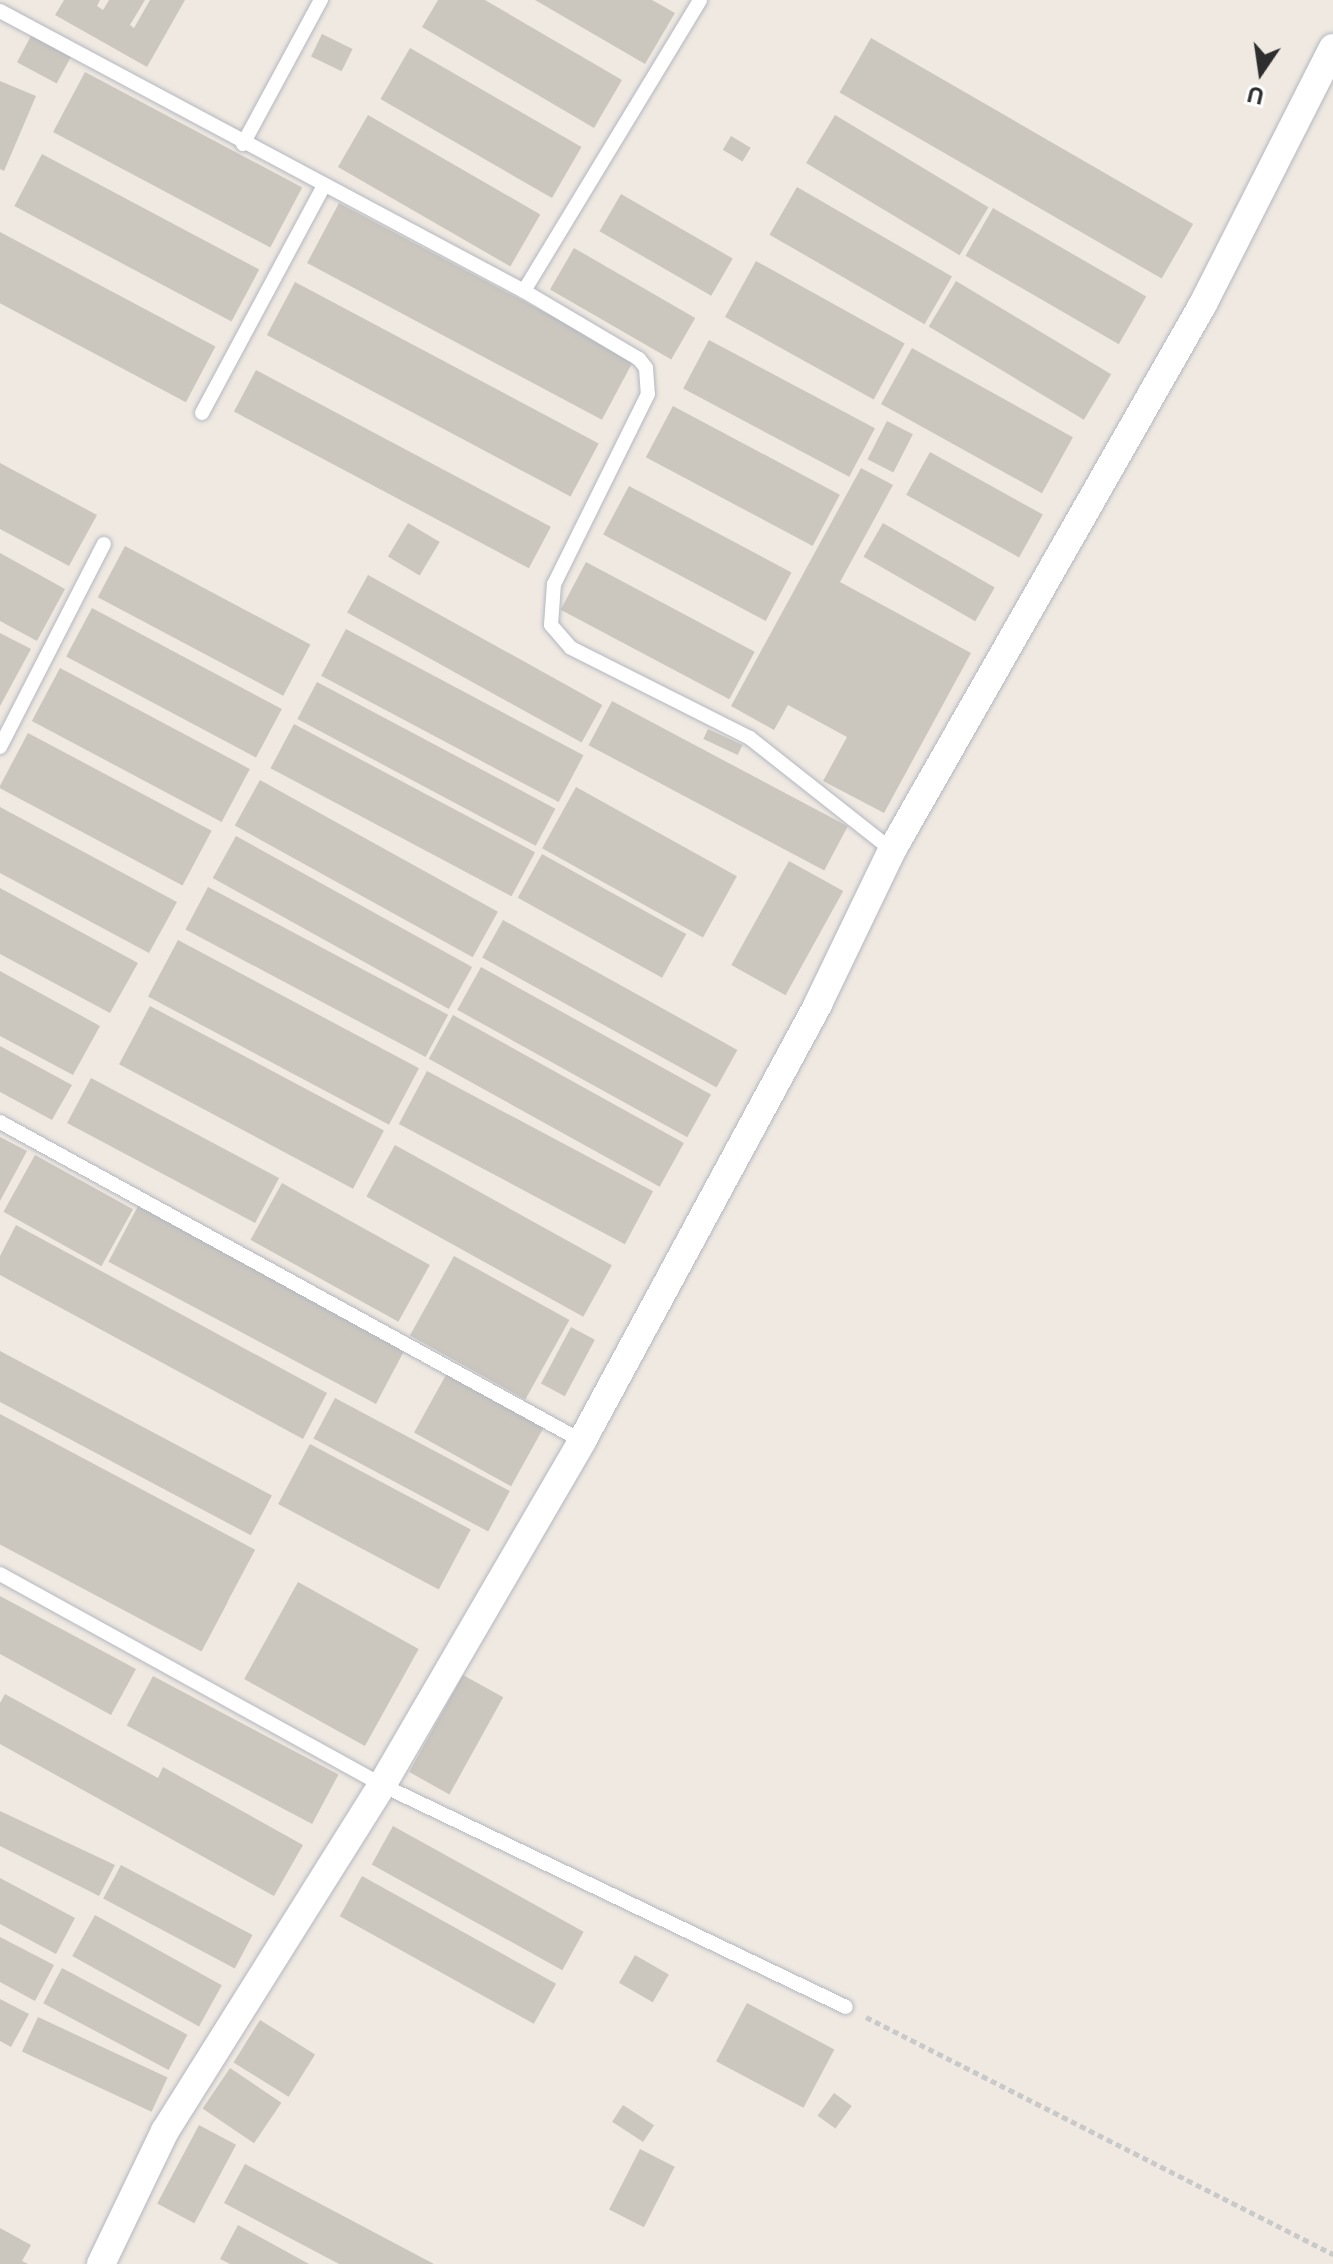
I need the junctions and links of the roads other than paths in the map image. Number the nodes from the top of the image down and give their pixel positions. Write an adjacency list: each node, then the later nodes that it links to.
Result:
1 (321, 0): 5 (lane)
2 (700, 0): 7 (lane)
3 (0, 11): 5 (lane)
4 (1333, 48): 11 (street)
5 (243, 144): 6 (lane)
6 (324, 185): 7 (lane); 8 (lane)
7 (524, 291): 11 (lane)
8 (202, 413)
9 (104, 544): 10 (lane)
10 (0, 747)
11 (892, 850): 13 (street)
12 (0, 1122): 13 (lane)
13 (582, 1441): 15 (street)
14 (0, 1574): 15 (lane)
15 (382, 1785): 16 (lane); 17 (street)
16 (846, 2007)
17 (101, 2264)

